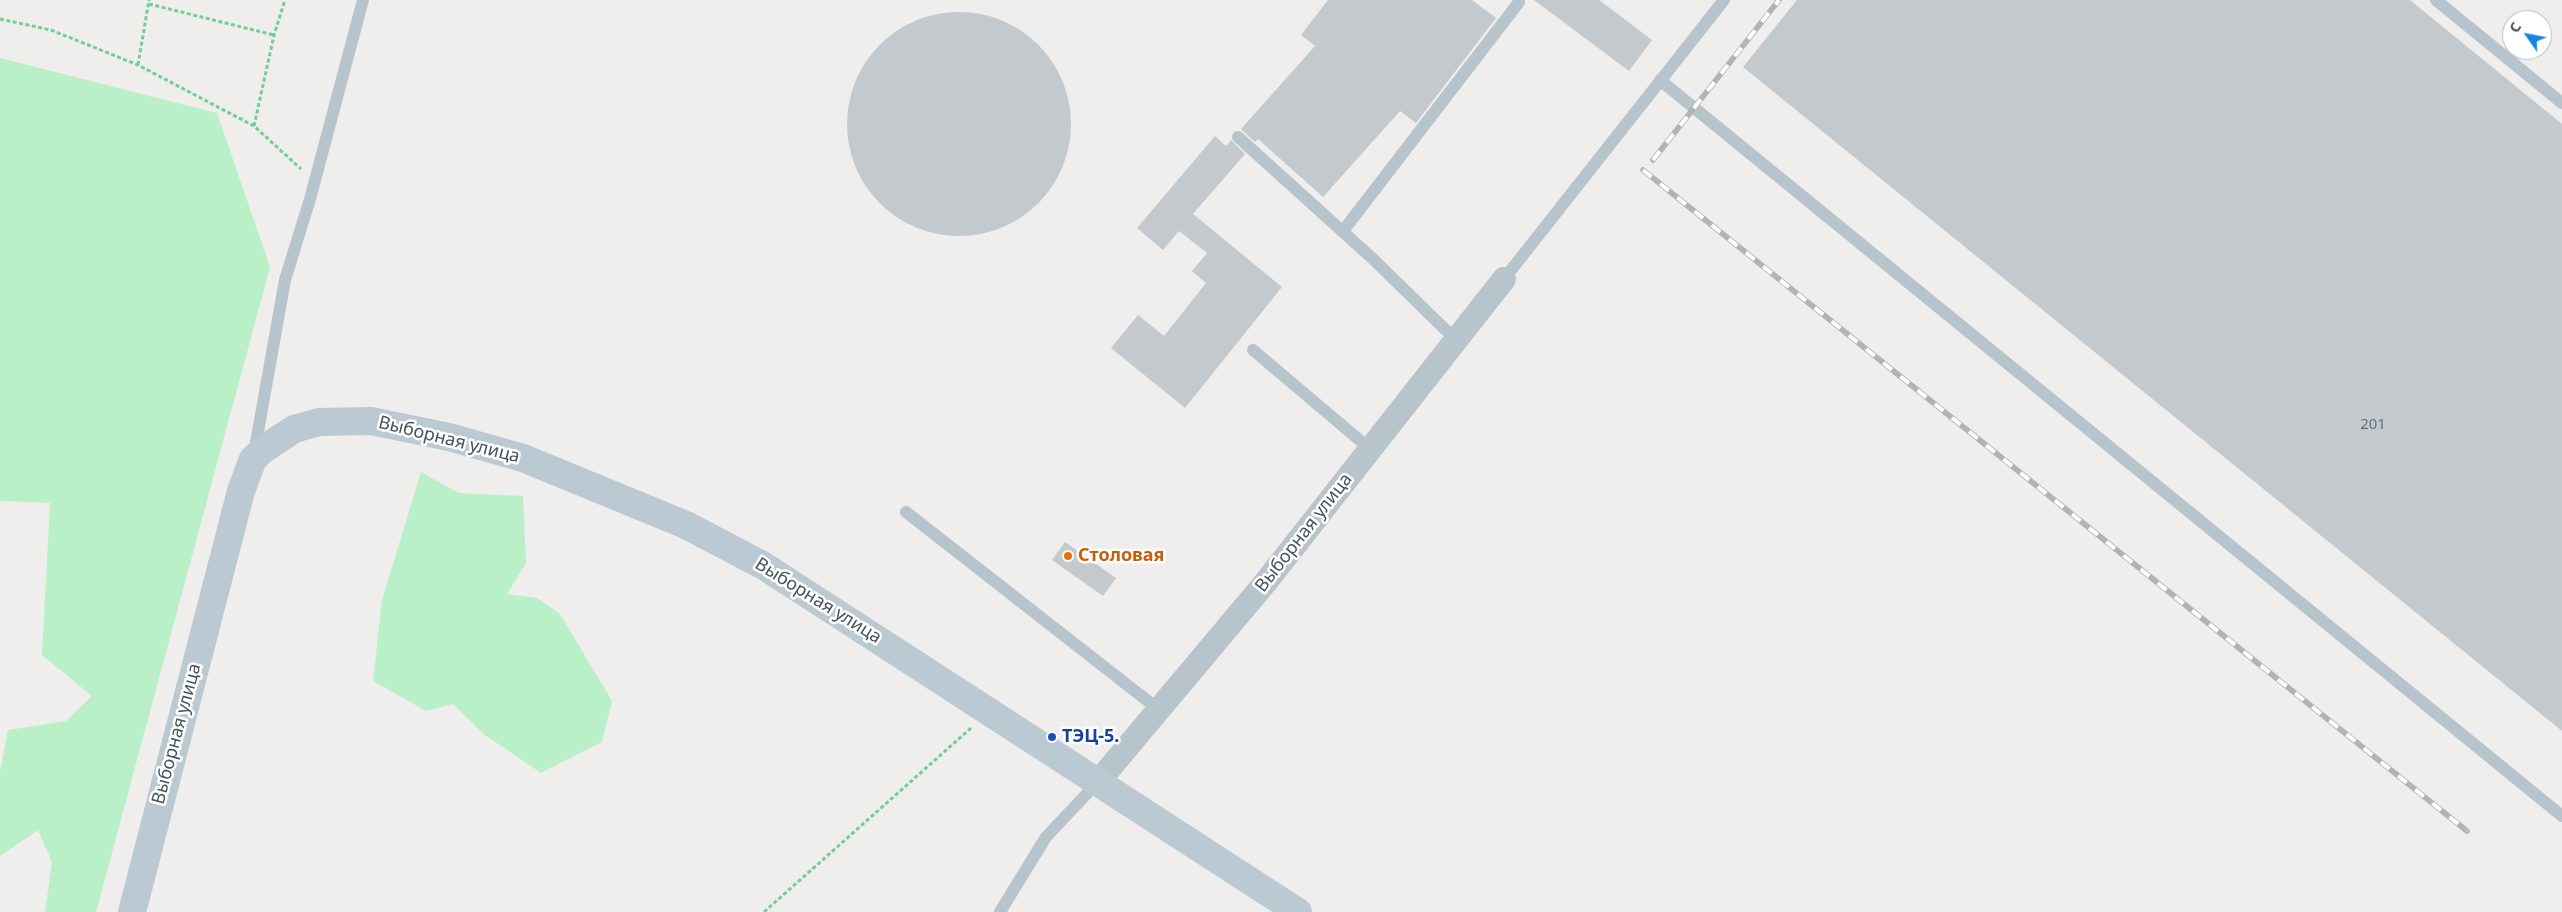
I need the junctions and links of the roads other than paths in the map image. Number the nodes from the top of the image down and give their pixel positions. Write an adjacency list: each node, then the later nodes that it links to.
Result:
1 (363, 0): 13 (lane)
2 (1724, 0): 5 (lane)
3 (2436, 0): 6 (lane)
4 (1519, 2): 8 (lane)
5 (1660, 80): 9 (lane); 17 (lane)
6 (2562, 103)
7 (1238, 137): 8 (lane)
8 (1343, 231): 10 (lane)
9 (1504, 279): 10 (street, Выборная улица)
10 (1456, 340): 12 (street, Выборная улица)
11 (1253, 350): 12 (lane)
12 (1370, 449): 15 (street, Выборная улица)
13 (253, 459): 16 (main road, Выборная улица); 18 (main road, Выборная улица)
14 (906, 512): 15 (lane)
15 (1158, 709): 16 (street, Выборная улица)
16 (1098, 782): 19 (lane); 20 (main road, Выборная улица)
17 (2562, 816)
18 (132, 912)
19 (1000, 912)
20 (1298, 912)

